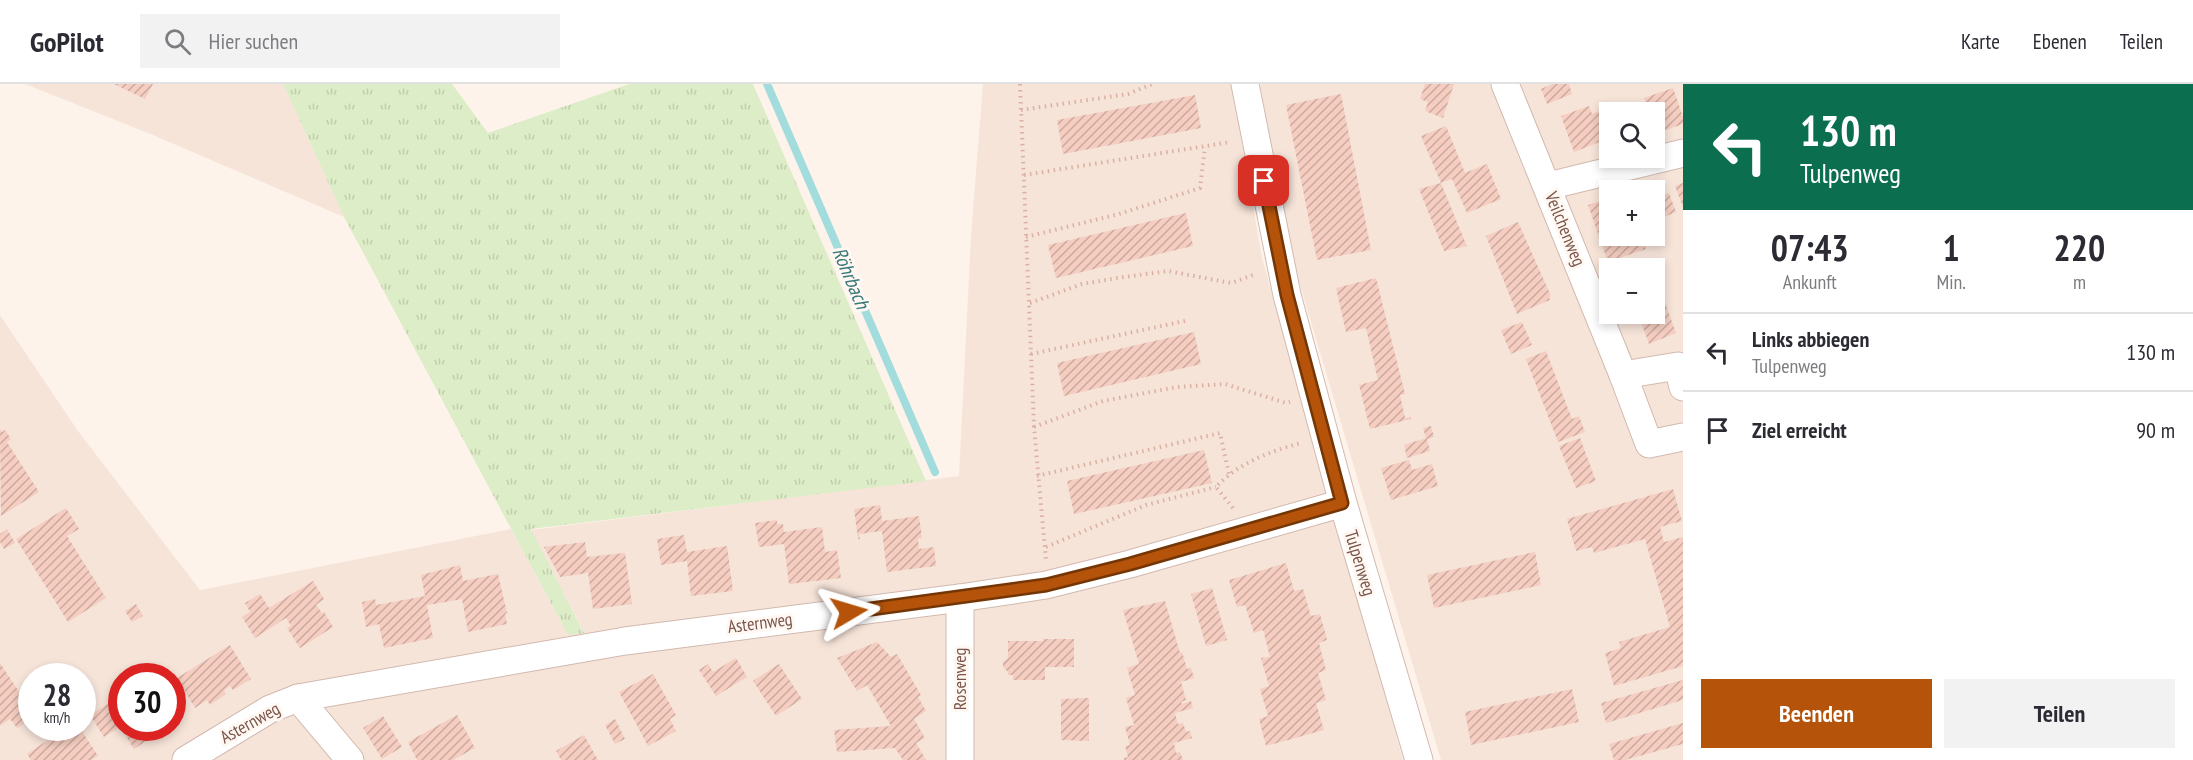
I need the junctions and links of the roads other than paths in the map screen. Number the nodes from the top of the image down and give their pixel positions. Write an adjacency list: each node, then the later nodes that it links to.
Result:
1 (1245, 84): 8 (street, Tulpenweg)
2 (1505, 84): 4 (street, Veilchenweg)
3 (1683, 153): 4 (street)
4 (1548, 186): 6 (street, Veilchenweg)
5 (1681, 373): 6 (street)
6 (1623, 375): 7 (street, Veilchenweg)
7 (1683, 437)
8 (1342, 503): 9 (street, Asternweg); 14 (street, Tulpenweg)
9 (960, 598): 10 (street, Asternweg); 13 (street, Rosenweg)
10 (298, 698): 11 (street, Asternweg); 12 (street)
11 (186, 760)
12 (350, 760)
13 (960, 760)
14 (1419, 760)

